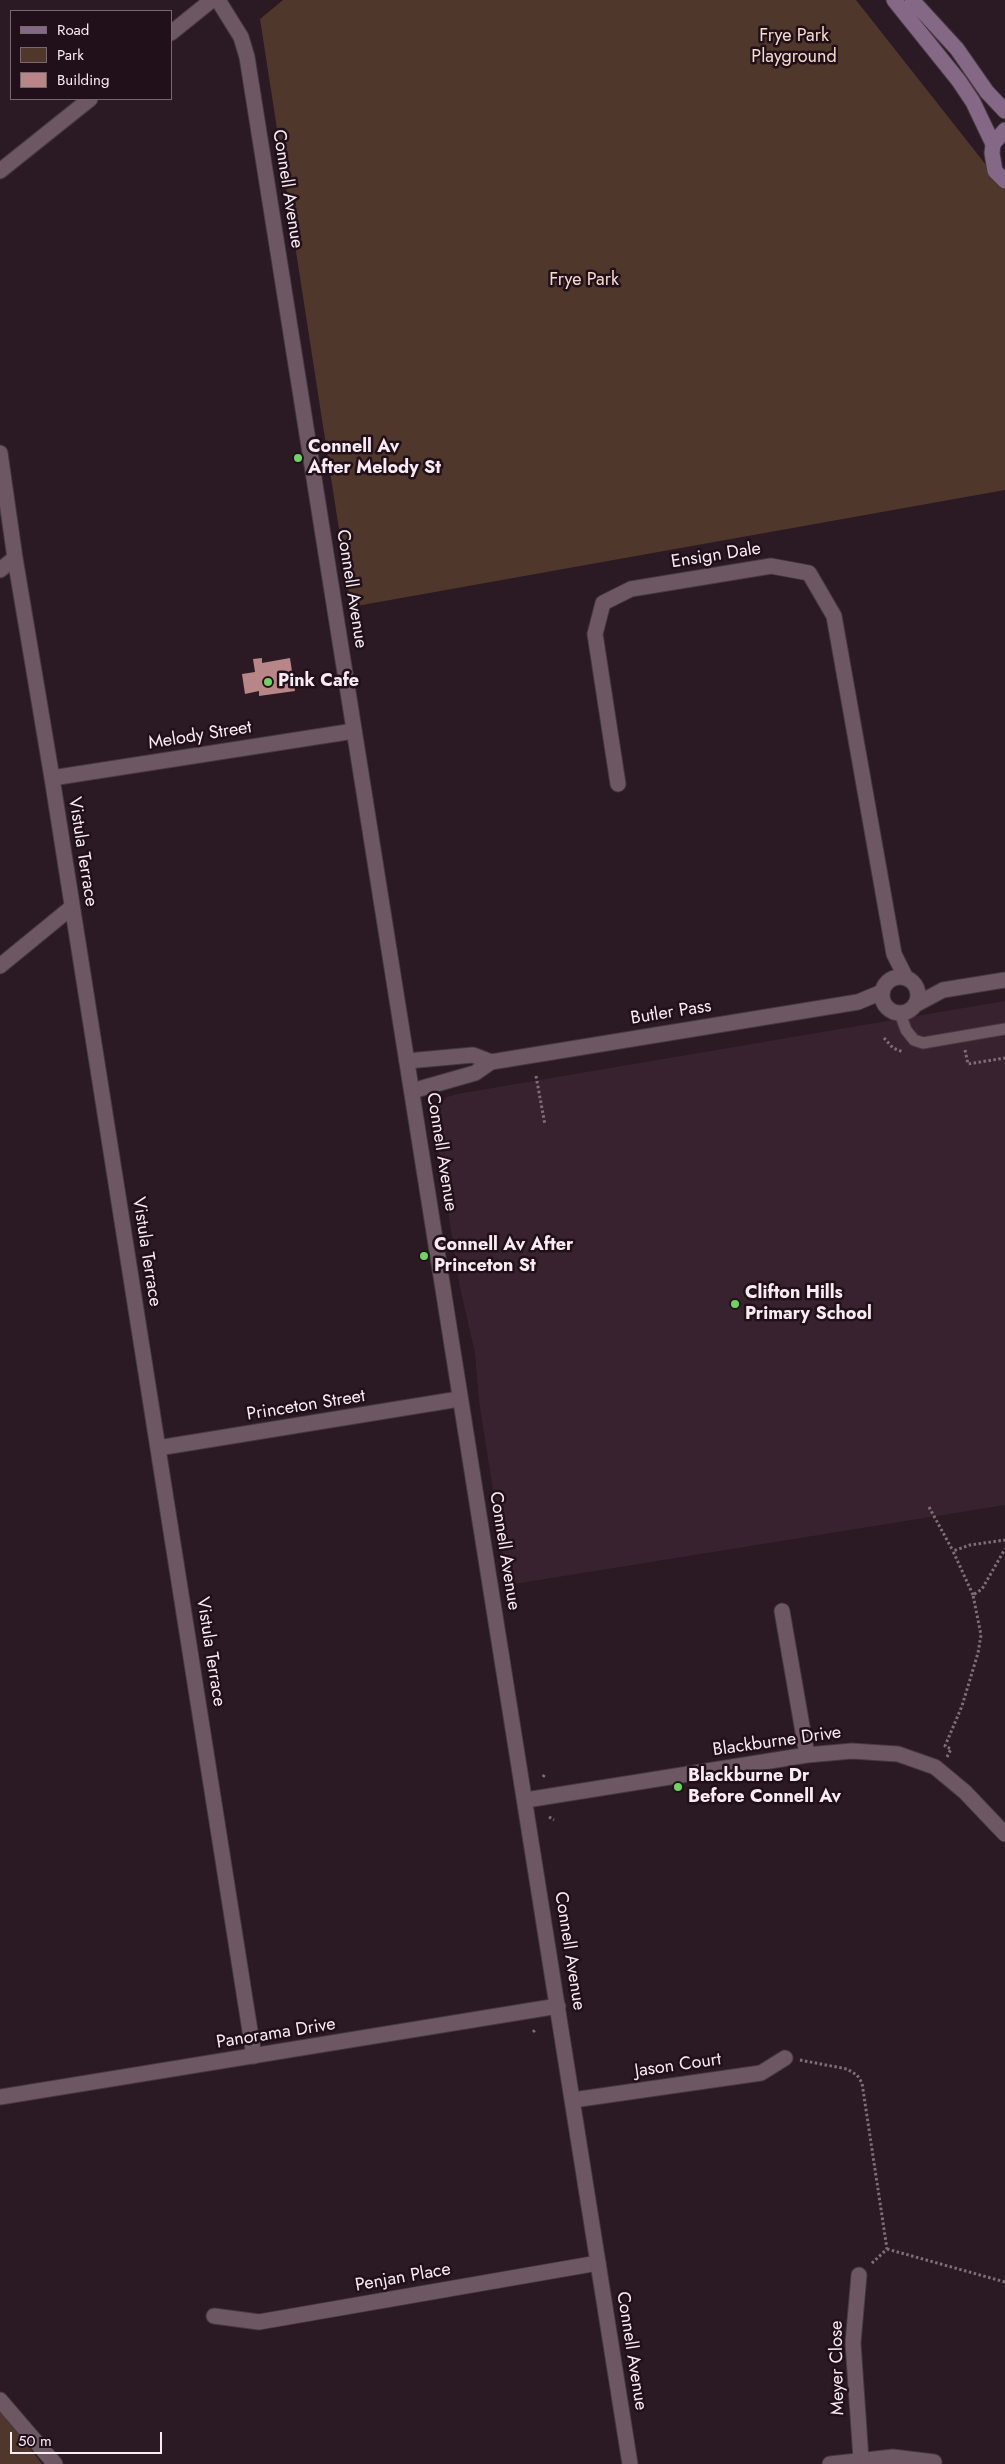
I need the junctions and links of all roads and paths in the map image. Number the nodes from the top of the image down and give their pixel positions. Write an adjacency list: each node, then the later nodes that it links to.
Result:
1 (212, 0): 5 (street)
2 (218, 0): 15 (street, Connell Avenue)
3 (894, 0): 9 (main road)
4 (912, 0): 7 (main road)
5 (172, 32)
6 (89, 100): 10 (street)
7 (1005, 111)
8 (1005, 130): 9 (main road)
9 (993, 144): 11 (main road)
10 (0, 172)
11 (1005, 181)
12 (0, 453): 13 (street, Vistula Terrace)
13 (15, 558): 14 (street); 16 (street, Vistula Terrace)
14 (0, 570)
15 (354, 732): 16 (street, Melody Street); 29 (street, Connell Avenue)
16 (52, 778): 18 (street, Vistula Terrace)
17 (618, 784): 19 (street, Ensign Dale)
18 (72, 907): 20 (street); 35 (street, Vistula Terrace)
19 (894, 954): 21 (street, Ensign Dale); 23 (street, Ensign Dale)
20 (0, 966)
21 (908, 979): 23 (street); 24 (street); 26 (street)
22 (1005, 980): 24 (street)
23 (884, 987): 25 (street, Butler Pass); 27 (street)
24 (943, 990): 26 (street)
25 (858, 1002): 27 (street, Butler Pass); 30 (street, Butler Pass)
26 (915, 1005): 27 (street)
27 (894, 1011): 28 (lane)
28 (1005, 1030)
29 (407, 1061): 30 (street, Butler Pass); 32 (street, Connell Avenue)
30 (491, 1062): 32 (street, Butler Pass)
31 (536, 1076): 33 (path)
32 (412, 1091): 34 (street, Connell Avenue)
33 (545, 1125)
34 (459, 1399): 35 (street, Princeton Street); 44 (street, Connell Avenue)
35 (158, 1448): 49 (street, Vistula Terrace)
36 (929, 1507): 39 (path)
37 (1005, 1540): 39 (path)
38 (1005, 1549): 40 (path)
39 (953, 1551): 40 (path)
40 (973, 1594): 43 (path)
41 (782, 1611): 42 (street)
42 (807, 1755): 44 (street, Blackburne Drive); 47 (street, Blackburne Drive)
43 (946, 1757)
44 (526, 1800): 48 (street, Connell Avenue)
45 (549, 1817): 46 (path)
46 (554, 1820)
47 (1005, 1834)
48 (558, 2006): 49 (street, Panorama Drive); 53 (street, Connell Avenue)
49 (254, 2056): 52 (street, Panorama Drive)
50 (785, 2058): 53 (street, Jason Court)
51 (812, 2062): 54 (path)
52 (0, 2097)
53 (573, 2100): 56 (street, Connell Avenue)
54 (887, 2249): 55 (path); 58 (path)
55 (874, 2260)
56 (598, 2263): 59 (street, Penjan Place); 64 (street, Connell Avenue)
57 (859, 2275): 61 (street, Meyer Close)
58 (1005, 2282)
59 (214, 2316)
60 (0, 2400): 63 (street)
61 (861, 2459): 62 (street); 65 (street)
62 (934, 2462)
63 (55, 2464)
64 (630, 2464)
65 (830, 2464)

